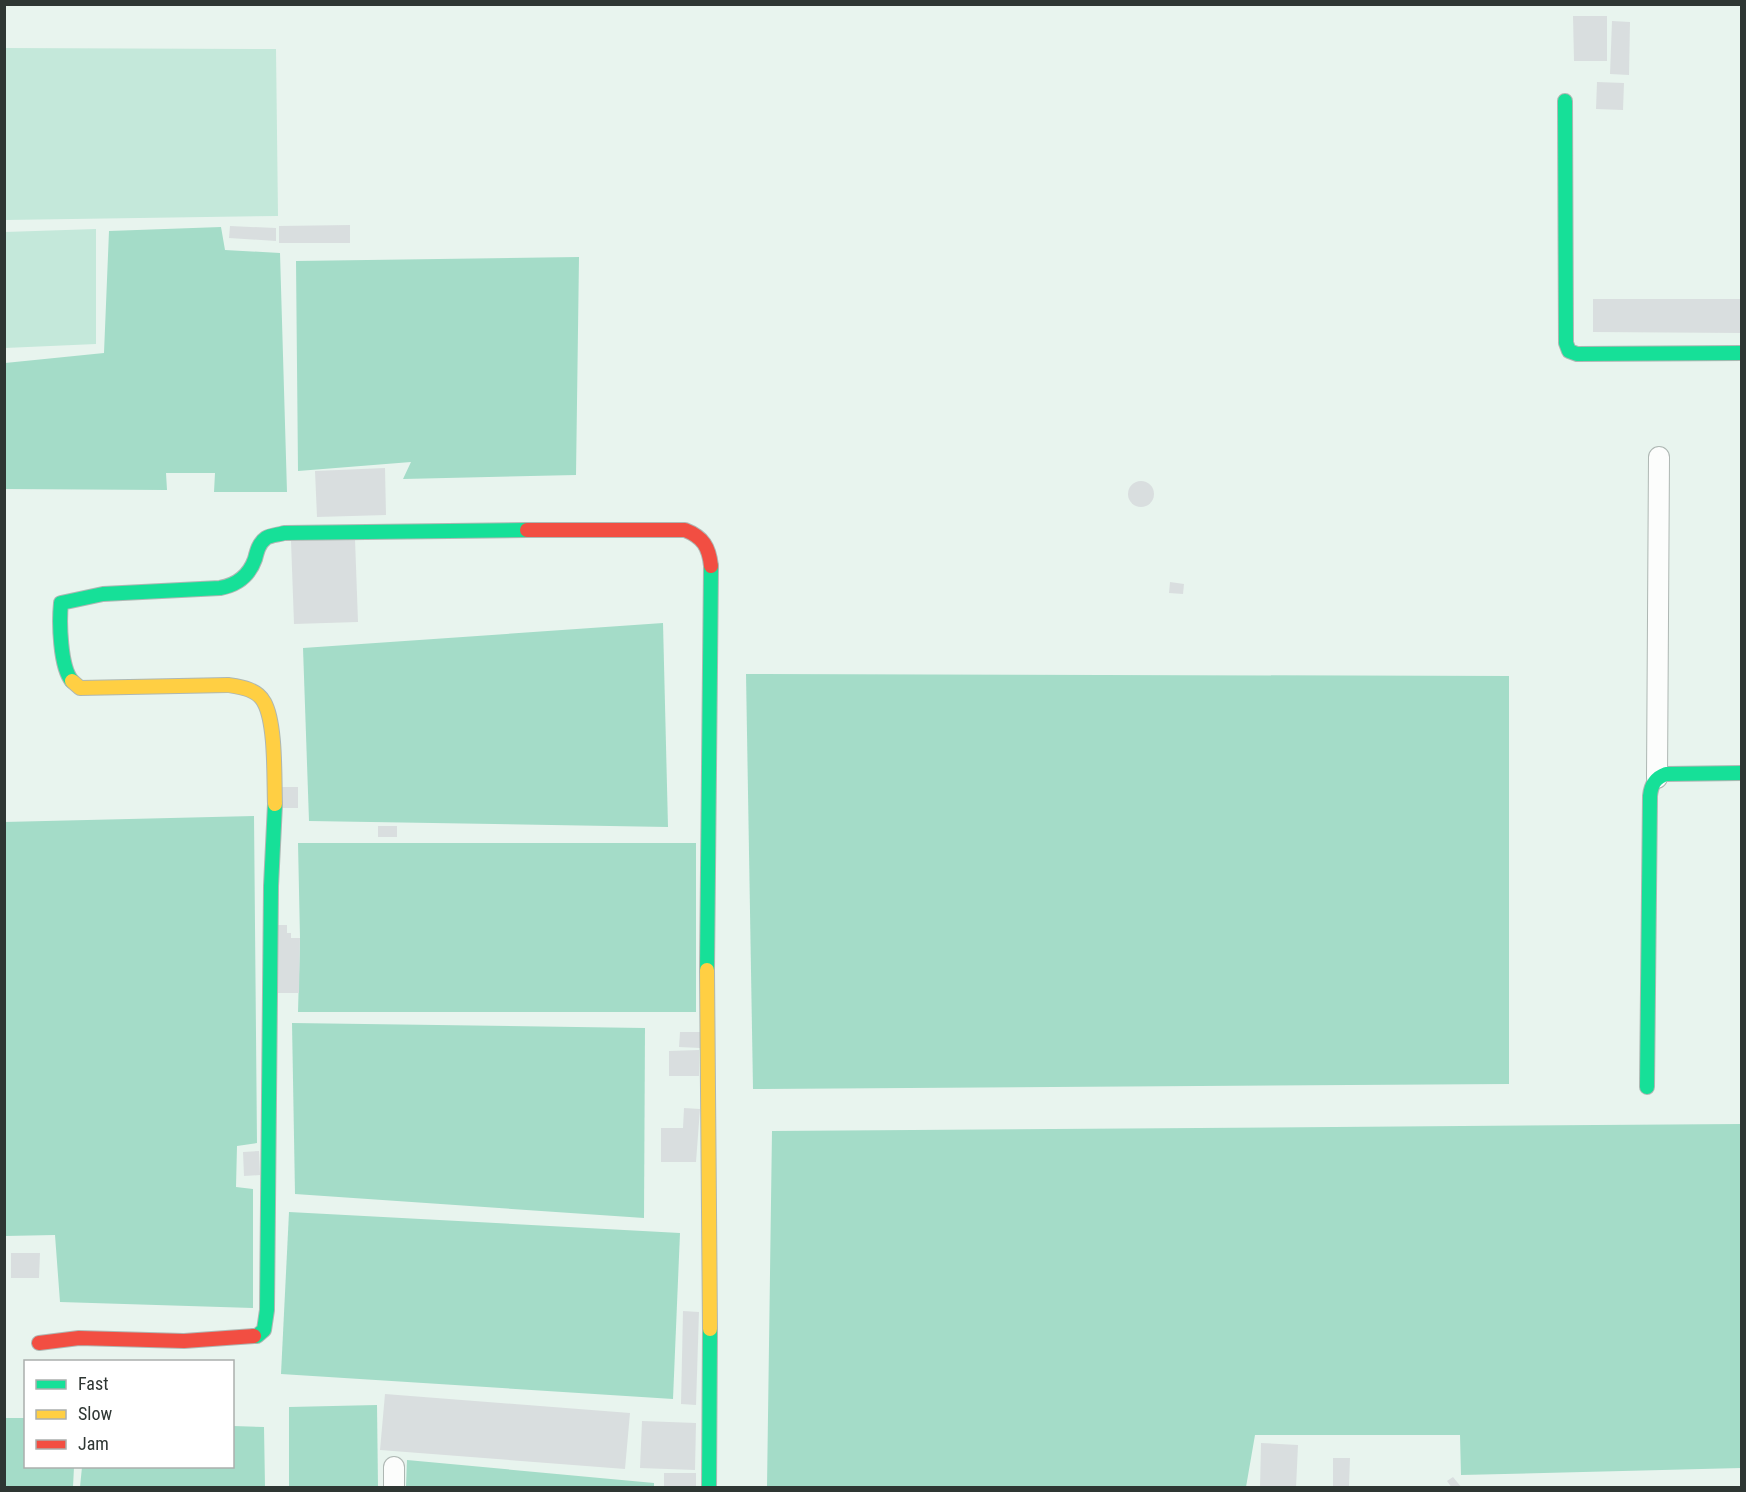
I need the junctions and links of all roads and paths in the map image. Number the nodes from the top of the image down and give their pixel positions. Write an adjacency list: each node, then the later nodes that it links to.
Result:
1 (1564, 101): 2 (street)
2 (1742, 353)
3 (1659, 457): 5 (street)
4 (1742, 773): 5 (street)
5 (1657, 778): 6 (street)
6 (1647, 1087)
7 (39, 1343): 10 (street)
8 (394, 1467): 9 (street)
9 (394, 1488)
10 (709, 1488)

